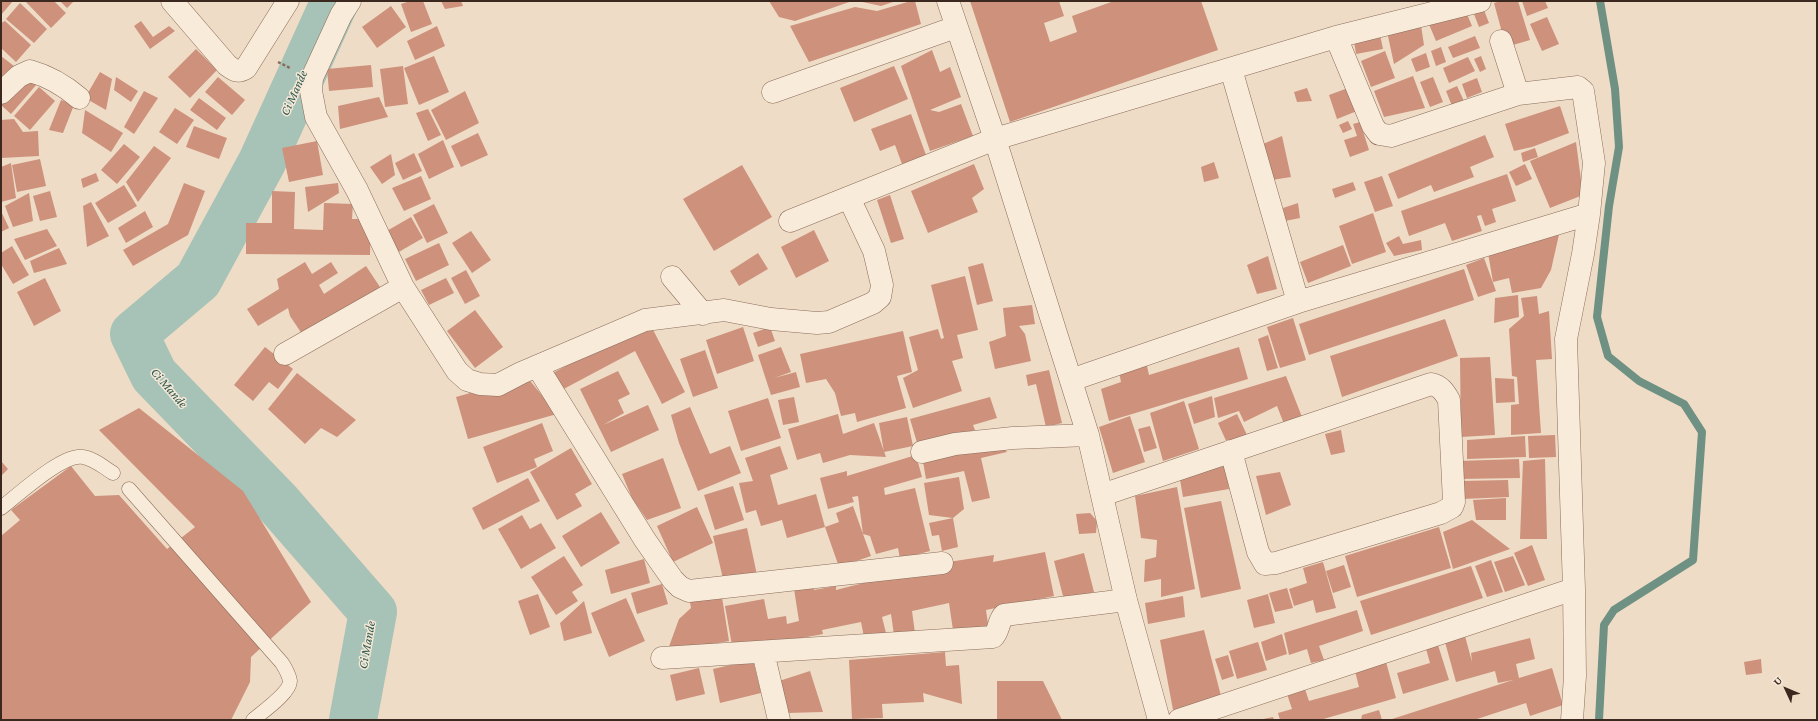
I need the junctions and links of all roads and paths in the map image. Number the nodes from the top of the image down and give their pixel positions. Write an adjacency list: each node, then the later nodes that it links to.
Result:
1 (172, 1): 2 (street)
2 (288, 1)
3 (350, 1): 21 (street)
4 (948, 1): 6 (street)
5 (1480, 1): 7 (street)
6 (956, 27): 12 (street); 16 (street)
7 (1336, 37): 11 (street); 14 (street)
8 (1501, 41): 14 (street)
9 (274, 60): 10 (path)
10 (292, 69)
11 (1232, 69): 16 (street); 22 (street)
12 (773, 92)
13 (1, 93): 15 (street)
14 (1518, 94): 18 (street)
15 (79, 98)
16 (995, 139): 17 (street); 26 (street)
17 (849, 198): 19 (street); 23 (street)
18 (1589, 214): 22 (street); 35 (street)
19 (790, 222)
20 (672, 277): 23 (street)
21 (403, 287): 24 (street); 25 (street)
22 (1298, 302): 26 (street)
23 (703, 314): 25 (street)
24 (285, 354)
25 (537, 366): 34 (street)
26 (1071, 380): 27 (street)
27 (1088, 435): 29 (street); 32 (street)
28 (1231, 451): 28 (street); 32 (street)
29 (922, 452)
30 (113, 473): 33 (lane)
31 (129, 489): 39 (lane)
32 (1102, 495): 36 (street)
33 (1, 508)
34 (942, 563)
35 (1574, 589): 42 (street); 43 (street)
36 (1126, 600): 37 (street); 41 (street)
37 (763, 652): 38 (street); 40 (street)
38 (662, 658)
39 (253, 720)
40 (779, 720)
41 (1158, 720)
42 (1179, 720)
43 (1572, 720)

